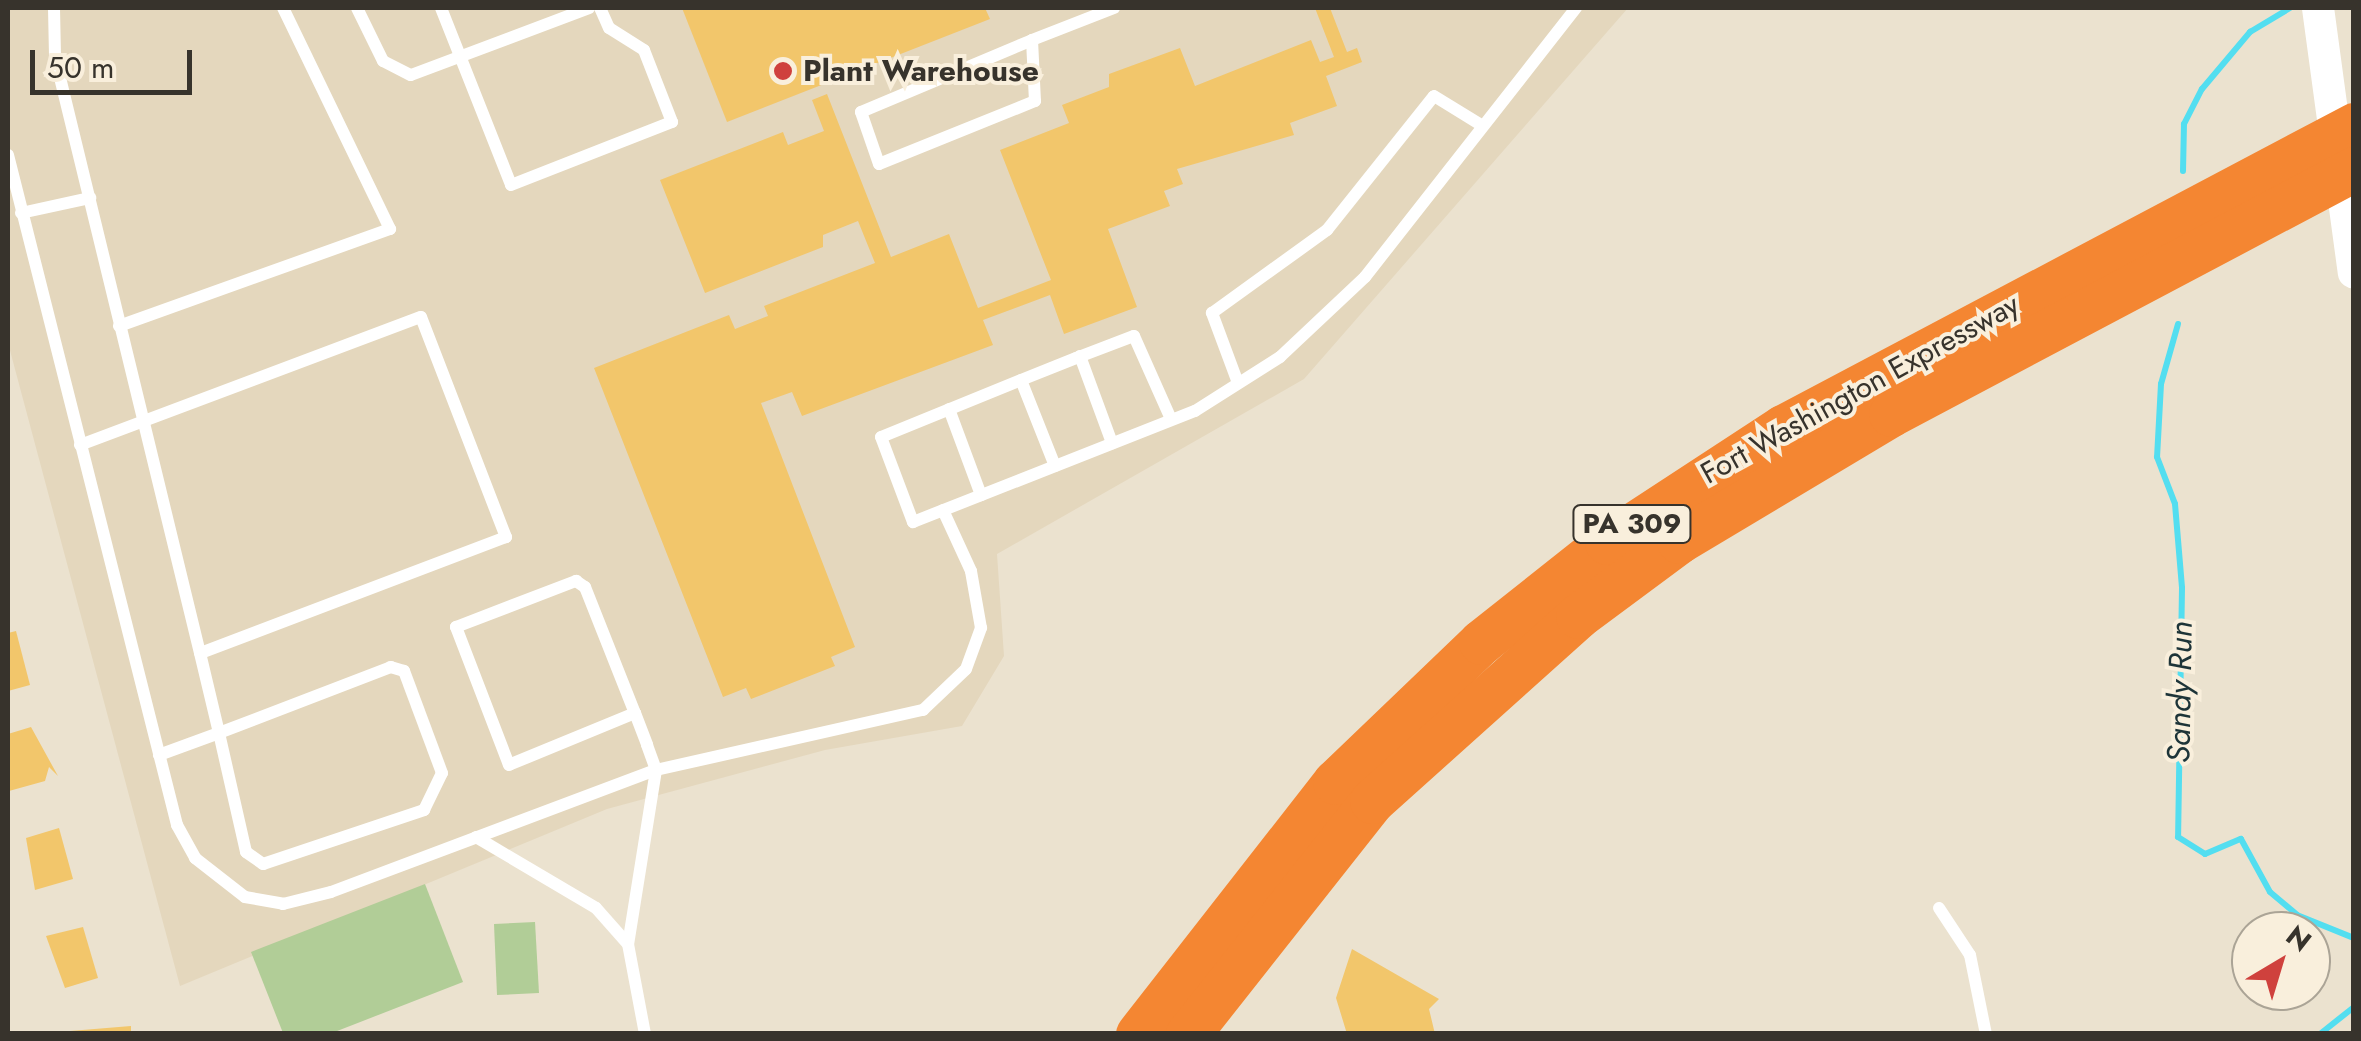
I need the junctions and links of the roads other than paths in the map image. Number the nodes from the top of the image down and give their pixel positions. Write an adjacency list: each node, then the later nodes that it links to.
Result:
1 (54, 8): 16 (lane)
2 (283, 8): 20 (lane)
3 (357, 8): 11 (lane)
4 (441, 8): 11 (lane)
5 (589, 8): 11 (lane)
6 (600, 8): 11 (lane)
7 (1114, 8): 10 (lane)
8 (1576, 8): 13 (lane)
9 (2319, 10): 19 (street)
10 (1032, 40): 10 (lane)
11 (460, 56)
12 (2354, 125): 17 (highway, Fort Washington Expressway / PA 309)
13 (1483, 126): 23 (lane); 23 (lane)
14 (8, 155): 18 (lane)
15 (2354, 169): 17 (highway, Fort Washington Expressway / PA 309)
16 (90, 198): 18 (lane); 20 (lane)
17 (2258, 198): 41 (highway, Fort Washington Expressway / PA 309); 42 (highway, Fort Washington Expressway / PA 309)
18 (22, 213): 28 (lane)
19 (2354, 273)
20 (119, 326): 26 (lane)
21 (1080, 356): 22 (lane); 25 (lane); 27 (lane)
22 (1021, 380): 24 (lane); 29 (lane)
23 (1238, 383): 25 (lane)
24 (948, 410): 30 (lane); 31 (lane)
25 (1171, 419): 27 (lane)
26 (142, 423): 28 (lane); 32 (lane); 32 (lane)
27 (1112, 443): 29 (lane)
28 (80, 446): 35 (lane)
29 (1054, 466): 30 (lane)
30 (982, 494): 31 (lane)
31 (943, 510): 36 (lane)
32 (200, 653): 34 (lane)
33 (635, 713): 33 (lane); 36 (lane)
34 (219, 734): 34 (lane); 35 (lane)
35 (159, 754): 37 (lane)
36 (656, 770): 37 (lane); 39 (lane)
37 (476, 837): 39 (lane)
38 (1939, 908): 43 (lane)
39 (628, 944): 40 (lane)
40 (645, 1034)
41 (1138, 1034)
42 (1188, 1034)
43 (1986, 1034)

